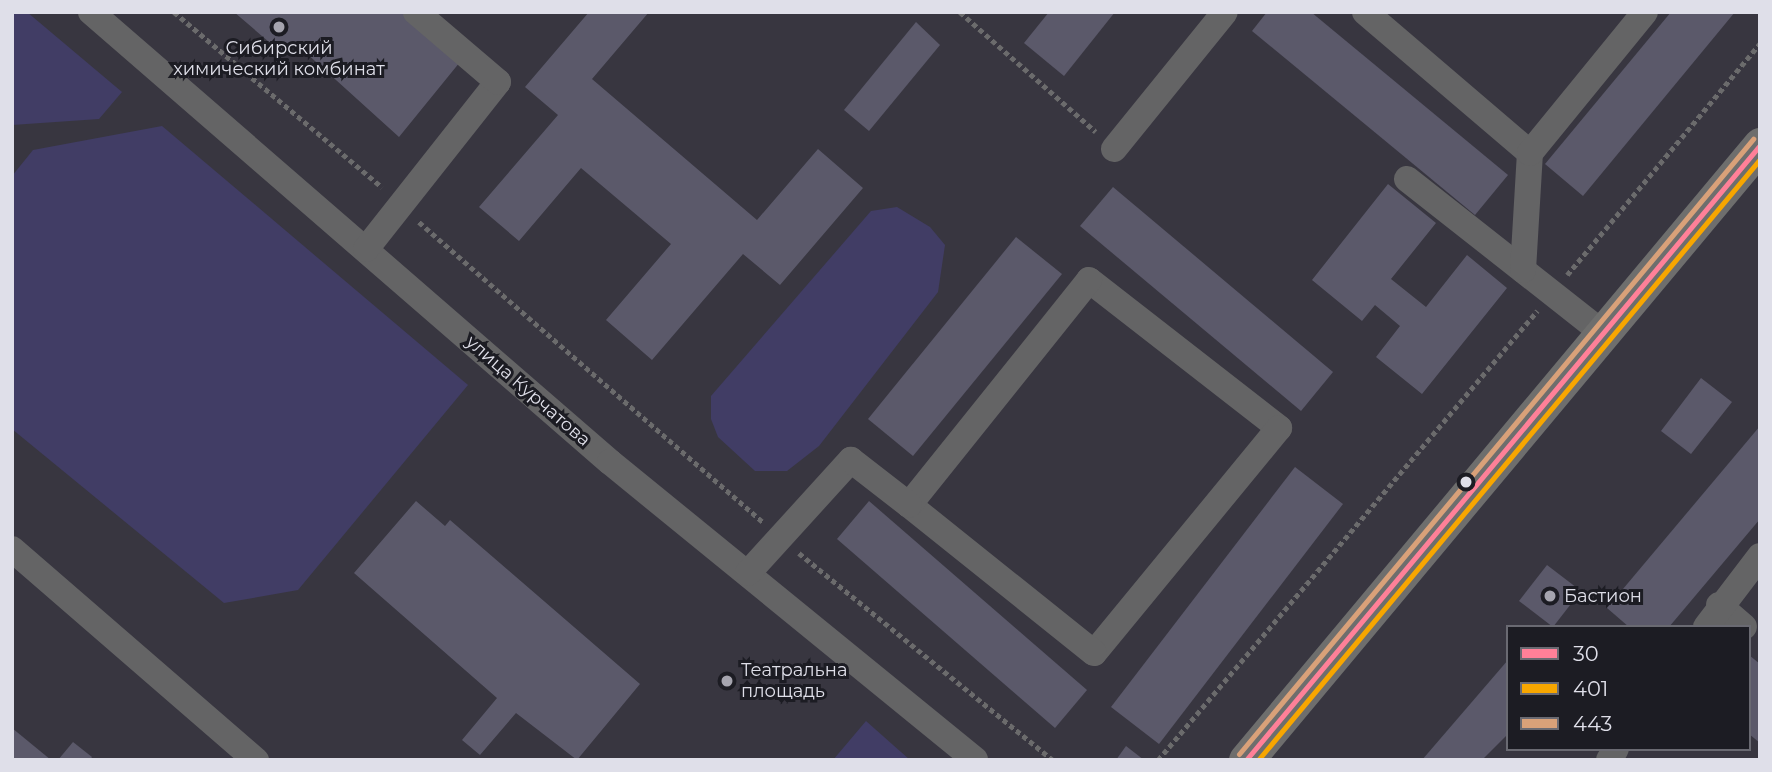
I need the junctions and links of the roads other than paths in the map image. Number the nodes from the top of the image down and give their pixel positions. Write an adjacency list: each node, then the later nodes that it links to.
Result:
1 (91, 12): 10 (street, улица Курчатова)
2 (416, 12): 10 (street)
3 (1225, 12): 7 (street)
4 (1365, 12): 8 (street)
5 (1645, 12): 8 (street)
6 (1760, 145): 12 (main road)
7 (1114, 149)
8 (1530, 153): 11 (street)
9 (1407, 179): 11 (street)
10 (366, 249): 16 (street, улица Курчатова)
11 (1523, 270): 12 (street)
12 (1603, 333): 21 (main road)
13 (909, 505): 13 (street); 16 (street)
14 (12, 549): 19 (street)
15 (1760, 556): 17 (street)
16 (748, 573): 20 (street, улица Курчатова)
17 (1712, 616): 18 (street)
18 (1738, 625)
19 (256, 760)
20 (975, 760)
21 (1247, 760)

